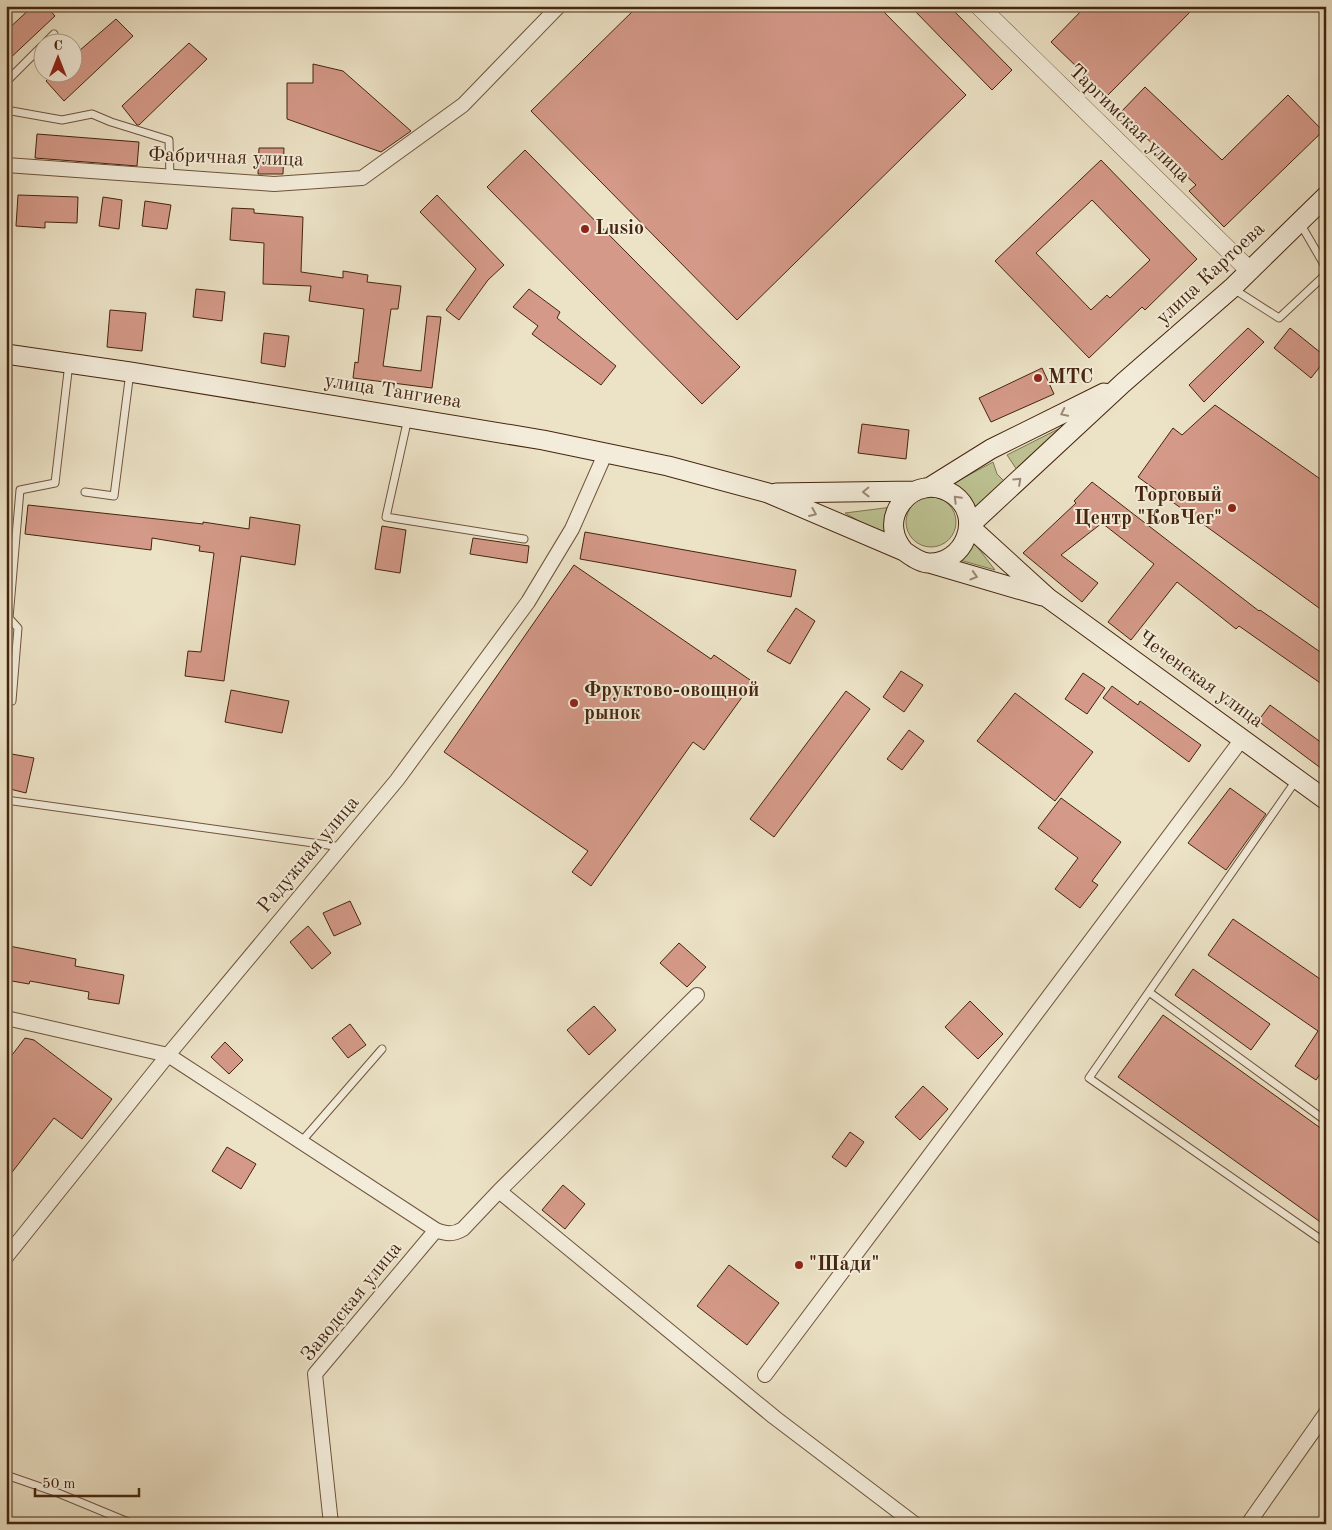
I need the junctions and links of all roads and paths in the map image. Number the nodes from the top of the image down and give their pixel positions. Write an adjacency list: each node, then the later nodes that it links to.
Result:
1 (559, 6): 7 (street, Фабричная улица)
2 (979, 6): 11 (street, Таргимская улица)
3 (32, 56): 4 (lane)
4 (6, 82)
5 (6, 110): 7 (lane)
6 (6, 165): 7 (street, Фабричная улица)
7 (170, 177)
8 (1326, 196): 9 (main road, улица Картоева)
9 (1299, 222): 10 (lane); 11 (main road, улица Картоева)
10 (1326, 268)
11 (1250, 271): 13 (main road, улица Картоева)
12 (1326, 274): 13 (lane)
13 (1232, 288): 17 (main road, улица Картоева)
14 (6, 354): 15 (main road, улица Тангиева)
15 (69, 363): 16 (main road, улица Тангиева); 28 (lane)
16 (130, 372): 18 (main road, улица Тангиева); 21 (lane)
17 (1123, 383): 20 (main road, улица Картоева, one-way to 20); 23 (main road, улица Картоева, one-way to 17)
18 (408, 417): 19 (main road, улица Тангиева); 24 (lane)
19 (606, 452): 22 (main road, улица Тангиева); 33 (street, Радужная улица)
20 (922, 489): 22 (main road, one-way to 22); 23 (main road, one-way to 20); 25 (main road)
21 (85, 492)
22 (768, 494): 25 (main road, one-way to 25)
23 (969, 526): 26 (main road); 27 (main road, Чеченская улица)
24 (524, 539)
25 (904, 551): 26 (main road)
26 (927, 563): 27 (main road, Чеченская улица, one-way to 27)
27 (1048, 598): 29 (main road, Чеченская улица)
28 (12, 701)
29 (1242, 739): 30 (main road, Чеченская улица); 45 (street)
30 (1297, 779): 32 (main road, Чеченская улица); 34 (lane)
31 (6, 800): 33 (lane)
32 (1326, 800)
33 (342, 847): 38 (street, Радужная улица)
34 (1149, 992): 39 (lane); 43 (lane)
35 (697, 995): 41 (street)
36 (6, 1018): 38 (street)
37 (382, 1049): 40 (lane)
38 (168, 1056): 40 (street); 44 (street, Радужная улица)
39 (1326, 1121)
40 (301, 1142): 42 (street)
41 (499, 1191): 42 (street); 50 (street)
42 (436, 1230): 49 (street, Заводская улица)
43 (1326, 1243)
44 (6, 1258)
45 (765, 1375)
46 (1326, 1413): 51 (street)
47 (6, 1475): 48 (lane)
48 (133, 1524)
49 (331, 1524)
50 (915, 1524)
51 (1248, 1524)

